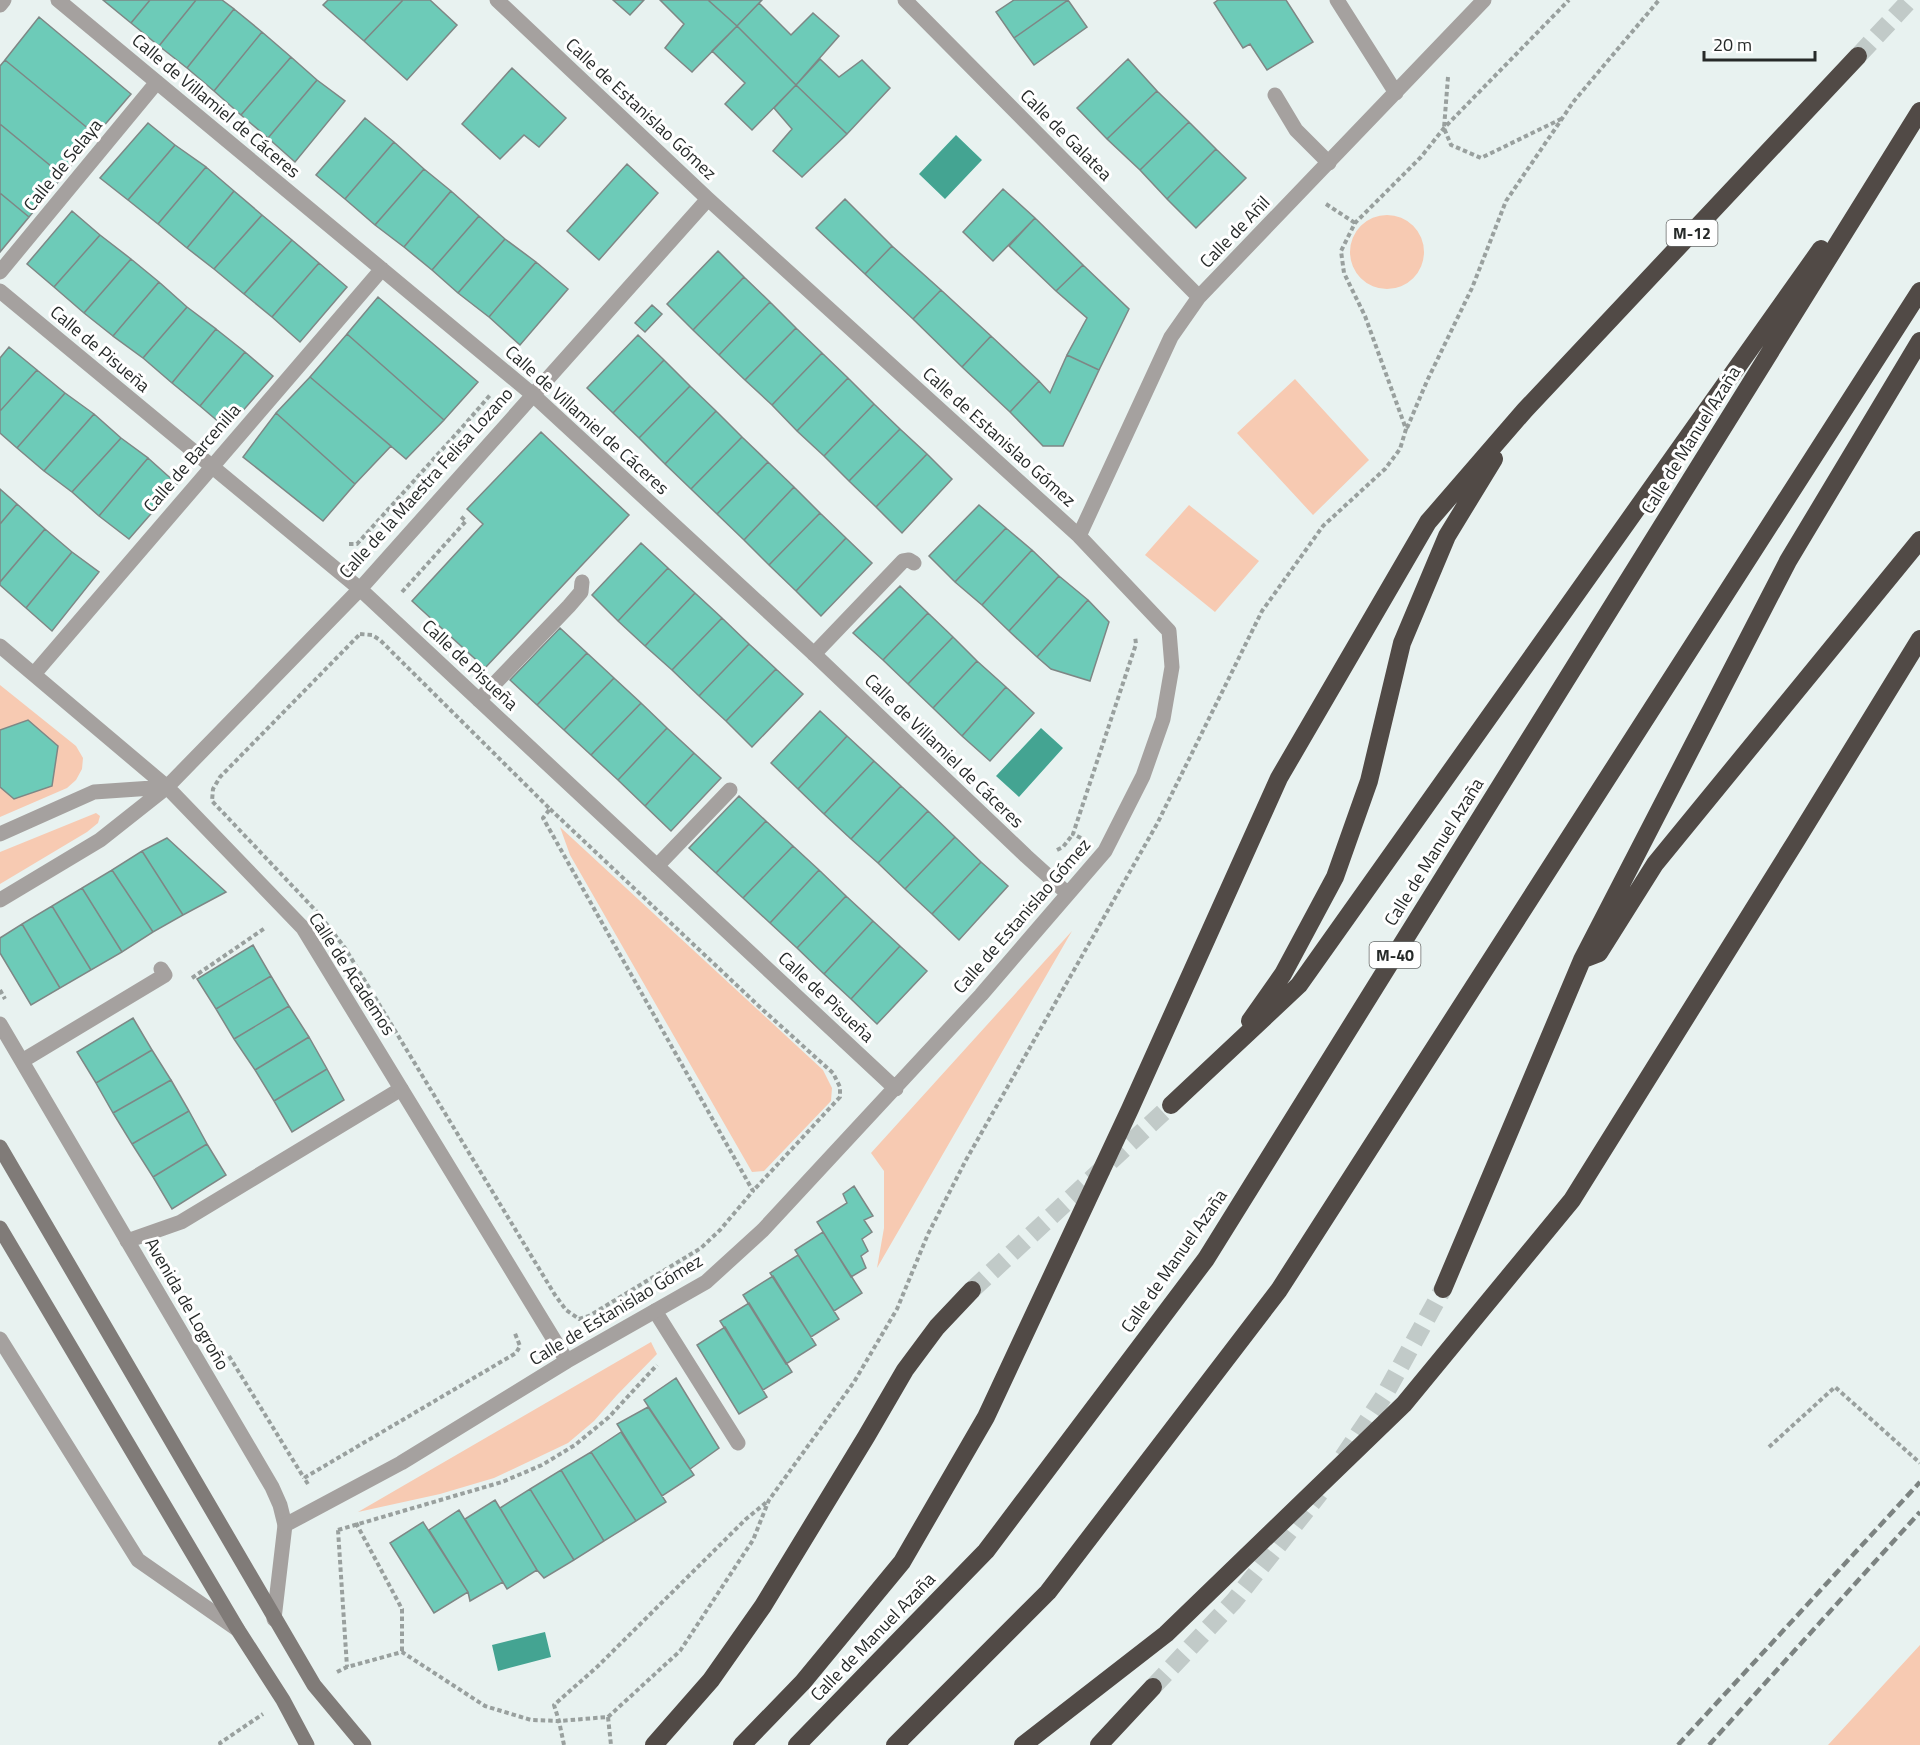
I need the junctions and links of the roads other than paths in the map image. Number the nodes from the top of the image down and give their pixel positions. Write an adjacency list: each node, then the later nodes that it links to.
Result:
1 (4, 0): 7 (street)
2 (58, 0): 9 (street, Calle de Villamiel de Cáceres)
3 (497, 0): 14 (street, Calle de Estanislao Gómez)
4 (905, 0): 19 (street, Calle de Galatea)
5 (1337, 0): 10 (street)
6 (1484, 0): 10 (street, Calle de Añil)
7 (0, 5)
8 (1858, 56): 22 (highway, M-12)
9 (157, 82): 15 (street, Calle de Villamiel de Cáceres); 16 (street, Calle de Selaya)
10 (1396, 93): 13 (street, Calle de Añil)
11 (1275, 95): 13 (street)
12 (1920, 111): 43 (highway); 65 (highway, Calle de Manuel Azaña / M-40)
13 (1329, 163): 19 (street, Calle de Añil)
14 (708, 199): 21 (street, Calle de la Maestra Felisa Lozano); 24 (street, Calle de Estanislao Gómez)
15 (382, 269): 21 (street, Calle de Villamiel de Cáceres); 23 (street, Calle de Barcenilla)
16 (0, 272)
17 (0, 291): 23 (street, Calle de Pisueña)
18 (1920, 291): 66 (highway)
19 (1199, 297): 24 (street, Calle de Añil)
20 (1920, 341): 40 (highway)
21 (532, 394): 28 (street, Calle de la Maestra Felisa Lozano); 31 (street, Calle de Villamiel de Cáceres)
22 (1525, 410): 43 (highway); 64 (highway)
23 (212, 466): 28 (street, Calle de Pisueña); 32 (street, Calle de Barcenilla)
24 (1079, 536): 38 (street, Calle de Estanislao Gómez)
25 (1920, 540): 40 (highway)
26 (914, 563): 31 (street)
27 (582, 582): 33 (street)
28 (360, 589): 33 (street, Calle de Pisueña); 34 (street, Calle de la Maestra Felisa Lozano)
29 (1920, 639): 67 (highway)
30 (0, 646): 32 (street, Calle de Academos)
31 (814, 654): 38 (street, Calle de Villamiel de Cáceres)
32 (34, 674): 34 (street, Calle de Academos)
33 (479, 700): 37 (street, Calle de Pisueña)
34 (167, 787): 36 (street); 39 (street, Calle de la Maestra Felisa Lozano); 45 (street, Calle de Academos)
35 (730, 790): 37 (street)
36 (0, 834)
37 (657, 866): 46 (street, Calle de Pisueña)
38 (1068, 894): 46 (street, Calle de Estanislao Gómez)
39 (0, 900)
40 (1582, 960): 51 (highway)
41 (161, 969): 44 (street)
42 (0, 1024): 44 (street, Avenida de Logroño)
43 (1226, 1054): 47 (highway)
44 (22, 1061): 50 (street, Avenida de Logroño)
45 (401, 1089): 50 (street); 55 (street, Calle de Academos)
46 (896, 1089): 53 (street, Calle de Estanislao Gómez)
47 (1171, 1105)
48 (0, 1147): 58 (main road)
49 (0, 1228): 59 (main road)
50 (127, 1241): 57 (street, Avenida de Logroño)
51 (1443, 1289)
52 (972, 1290): 63 (highway)
53 (656, 1311): 55 (street, Calle de Estanislao Gómez); 56 (street)
54 (0, 1339): 59 (street)
55 (567, 1361): 57 (street, Calle de Estanislao Gómez)
56 (738, 1443)
57 (285, 1525): 58 (street, Avenida de Logroño)
58 (274, 1619): 62 (main road)
59 (238, 1630): 61 (main road)
60 (1153, 1687): 68 (highway)
61 (307, 1745)
62 (364, 1745)
63 (654, 1745)
64 (742, 1745)
65 (797, 1745)
66 (895, 1745)
67 (1023, 1745)
68 (1099, 1745)

